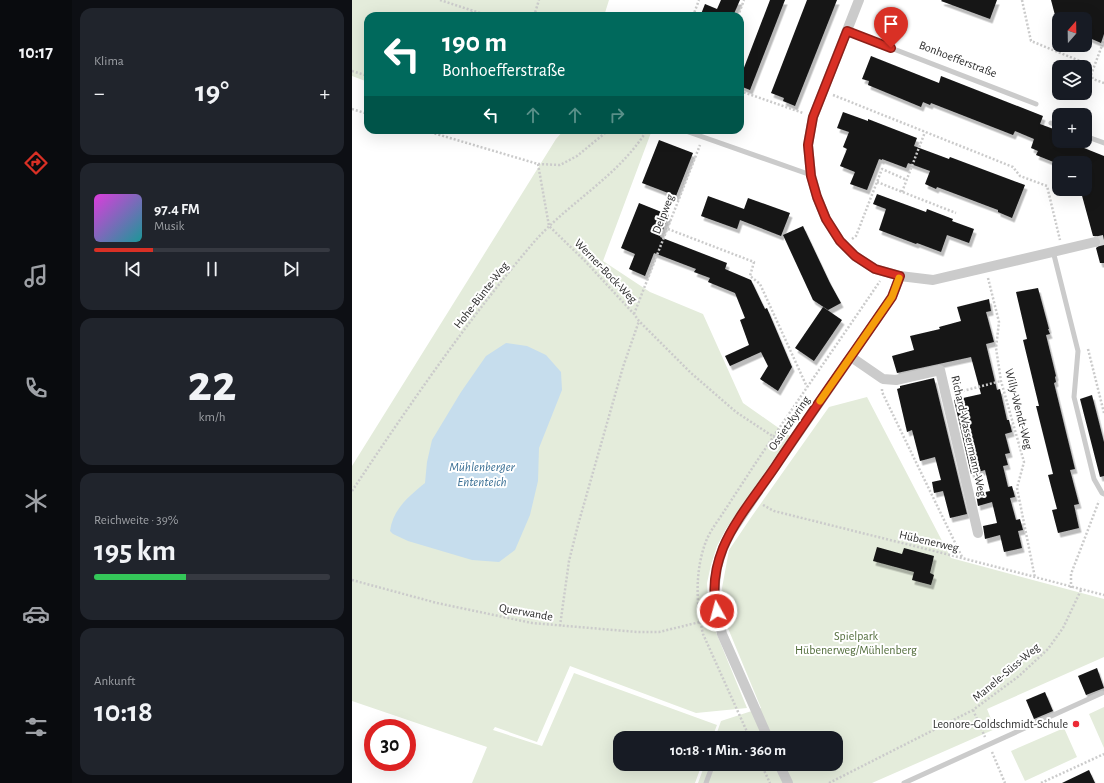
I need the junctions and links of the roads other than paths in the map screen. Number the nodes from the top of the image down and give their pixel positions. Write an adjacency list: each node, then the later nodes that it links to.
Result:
1 (859, 0): 2 (street)
2 (847, 31): 3 (lane, Bonhoefferstraße); 7 (street)
3 (1036, 104)
4 (697, 134): 7 (lane)
5 (1092, 139): 6 (lane)
6 (1104, 144)
7 (811, 176): 10 (street)
8 (1095, 242): 9 (street)
9 (1058, 250): 10 (street); 12 (lane)
10 (900, 276): 11 (street, Ossietzkyring)
11 (851, 357): 13 (street, Richard-Wassermann-Weg); 15 (street, Ossietzkyring)
12 (1103, 493)
13 (978, 533)
14 (1102, 693): 20 (lane)
15 (765, 731)
16 (710, 771): 18 (lane)
17 (782, 771): 19 (street)
18 (706, 783)
19 (788, 783)
20 (904, 783)

